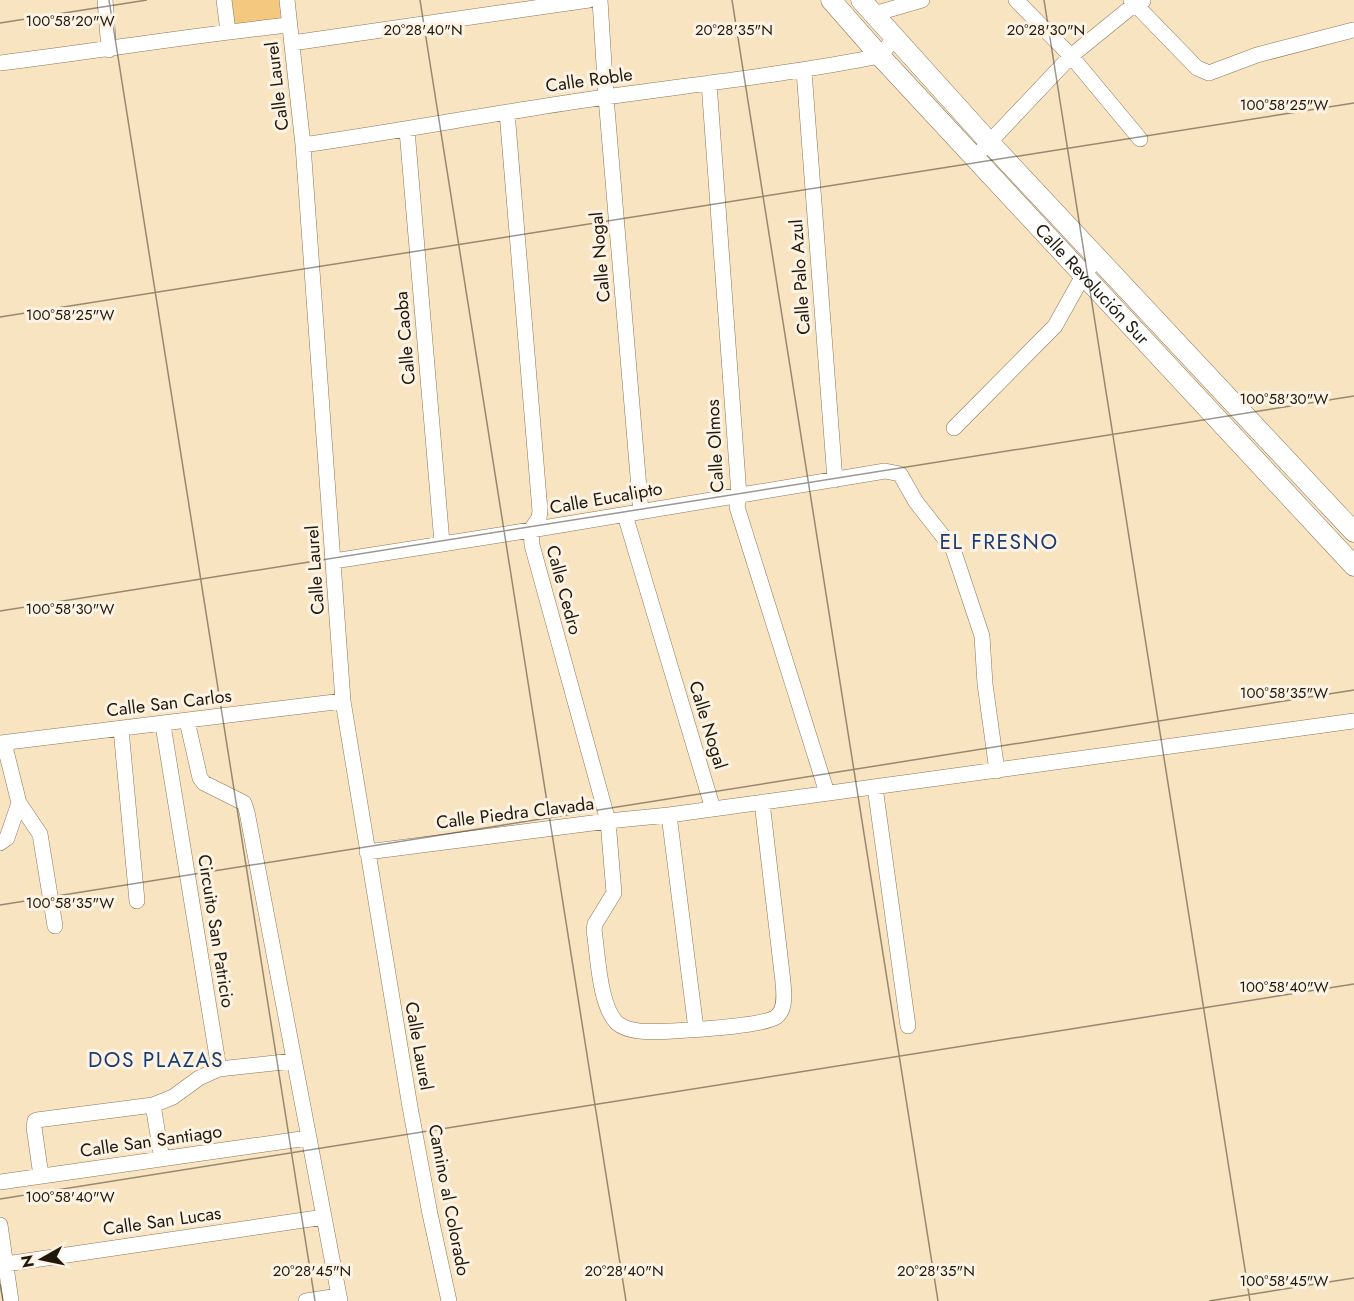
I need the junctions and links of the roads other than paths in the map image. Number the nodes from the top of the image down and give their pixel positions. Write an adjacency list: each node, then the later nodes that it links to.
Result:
1 (105, 0): 16 (street)
2 (224, 0): 13 (street)
3 (287, 0): 11 (street, Calle Laurel)
4 (589, 0): 15 (street)
5 (600, 0): 22 (street, Calle Nogal)
6 (831, 0): 17 (main road, Calle Revolución Sur)
7 (922, 0): 10 (street)
8 (1016, 0): 18 (street)
9 (1137, 2): 12 (street); 18 (street)
10 (867, 7): 14 (main road, Calle Revolución Sur)
11 (289, 25): 13 (street); 15 (street, Calle Laurel)
12 (1353, 30)
13 (228, 31): 16 (street)
14 (895, 37): 17 (street); 26 (main road, Calle Revolución Sur)
15 (292, 43): 27 (street, Calle Laurel)
16 (109, 50): 19 (street)
17 (880, 56): 20 (street, Calle Roble); 28 (main road, Calle Revolución Sur)
18 (1071, 56): 25 (street); 26 (street)
19 (0, 63)
20 (804, 71): 21 (street, Calle Roble); 34 (street, Calle Palo Azul)
21 (709, 83): 22 (street, Calle Roble); 35 (street, Calle Olmos)
22 (606, 97): 23 (street, Calle Roble); 36 (street, Calle Nogal)
23 (507, 112): 24 (street, Calle Roble); 38 (street, Calle Cedro)
24 (407, 130): 27 (street, Calle Roble); 40 (street, Calle Caoba)
25 (1140, 139)
26 (990, 143): 28 (street); 29 (main road, Calle Revolución Sur)
27 (303, 145): 41 (street, Calle Laurel)
28 (973, 157): 30 (main road, Calle Revolución Sur)
29 (1098, 258): 30 (street); 32 (main road, Calle Revolución Sur)
30 (1084, 274): 31 (street); 33 (main road, Calle Revolución Sur)
31 (954, 428)
32 (1279, 452): 33 (main road); 39 (main road, Calle Revolución Sur)
33 (1263, 467): 42 (main road, Calle Revolución Sur)
34 (836, 480): 35 (street, Calle Eucalipto); 49 (street, Calle Eucalipto)
35 (739, 495): 36 (street, Calle Eucalipto); 53 (street, Calle Olmos)
36 (641, 512): 37 (street, Calle Eucalipto)
37 (625, 515): 38 (street, Calle Eucalipto); 56 (street, Calle Nogal)
38 (531, 530): 40 (street, Calle Eucalipto); 58 (street, Calle Cedro)
39 (1354, 532)
40 (442, 543): 41 (street, Calle Eucalipto)
41 (334, 561): 43 (street, Calle Laurel)
42 (1354, 566)
43 (343, 701): 44 (street, Calle San Carlos); 60 (street, Calle Laurel)
44 (187, 721): 46 (street, Calle San Carlos); 50 (street)
45 (1354, 721): 49 (street, Calle Piedra Clavada)
46 (163, 725): 47 (street, Calle San Carlos); 51 (street, Circuito San Patricio)
47 (121, 729): 48 (street, Calle San Carlos); 61 (street)
48 (2, 743): 55 (street)
49 (997, 771): 52 (street, Calle Piedra Clavada)
50 (200, 778): 51 (street); 65 (street)
51 (173, 784): 66 (street, Circuito San Patricio)
52 (875, 787): 53 (street, Calle Piedra Clavada); 63 (street)
53 (827, 793): 54 (street, Calle Piedra Clavada)
54 (762, 802): 56 (street, Calle Piedra Clavada); 64 (street)
55 (19, 803): 59 (street); 62 (street)
56 (712, 809): 57 (street, Calle Piedra Clavada)
57 (669, 815): 58 (street, Calle Piedra Clavada); 64 (street)
58 (608, 821): 60 (street, Calle Piedra Clavada); 64 (street, Calle Cedro)
59 (0, 843)
60 (367, 852): 68 (street, Calle Laurel)
61 (137, 902)
62 (55, 926)
63 (908, 1026)
64 (696, 1029)
65 (293, 1061): 66 (street); 69 (street)
66 (219, 1069): 67 (street)
67 (153, 1105): 70 (street); 71 (street)
68 (410, 1107): 79 (street, Camino al Colorado)
69 (308, 1138): 70 (street, Calle San Santiago); 73 (street)
70 (162, 1159): 71 (street, Calle San Santiago)
71 (41, 1176): 72 (street, Calle San Santiago)
72 (0, 1182)
73 (324, 1217): 75 (street, Calle San Lucas); 76 (street)
74 (0, 1225): 75 (street)
75 (6, 1264): 77 (street)
76 (340, 1298): 78 (street)
77 (11, 1301)
78 (306, 1301)
79 (449, 1301)

